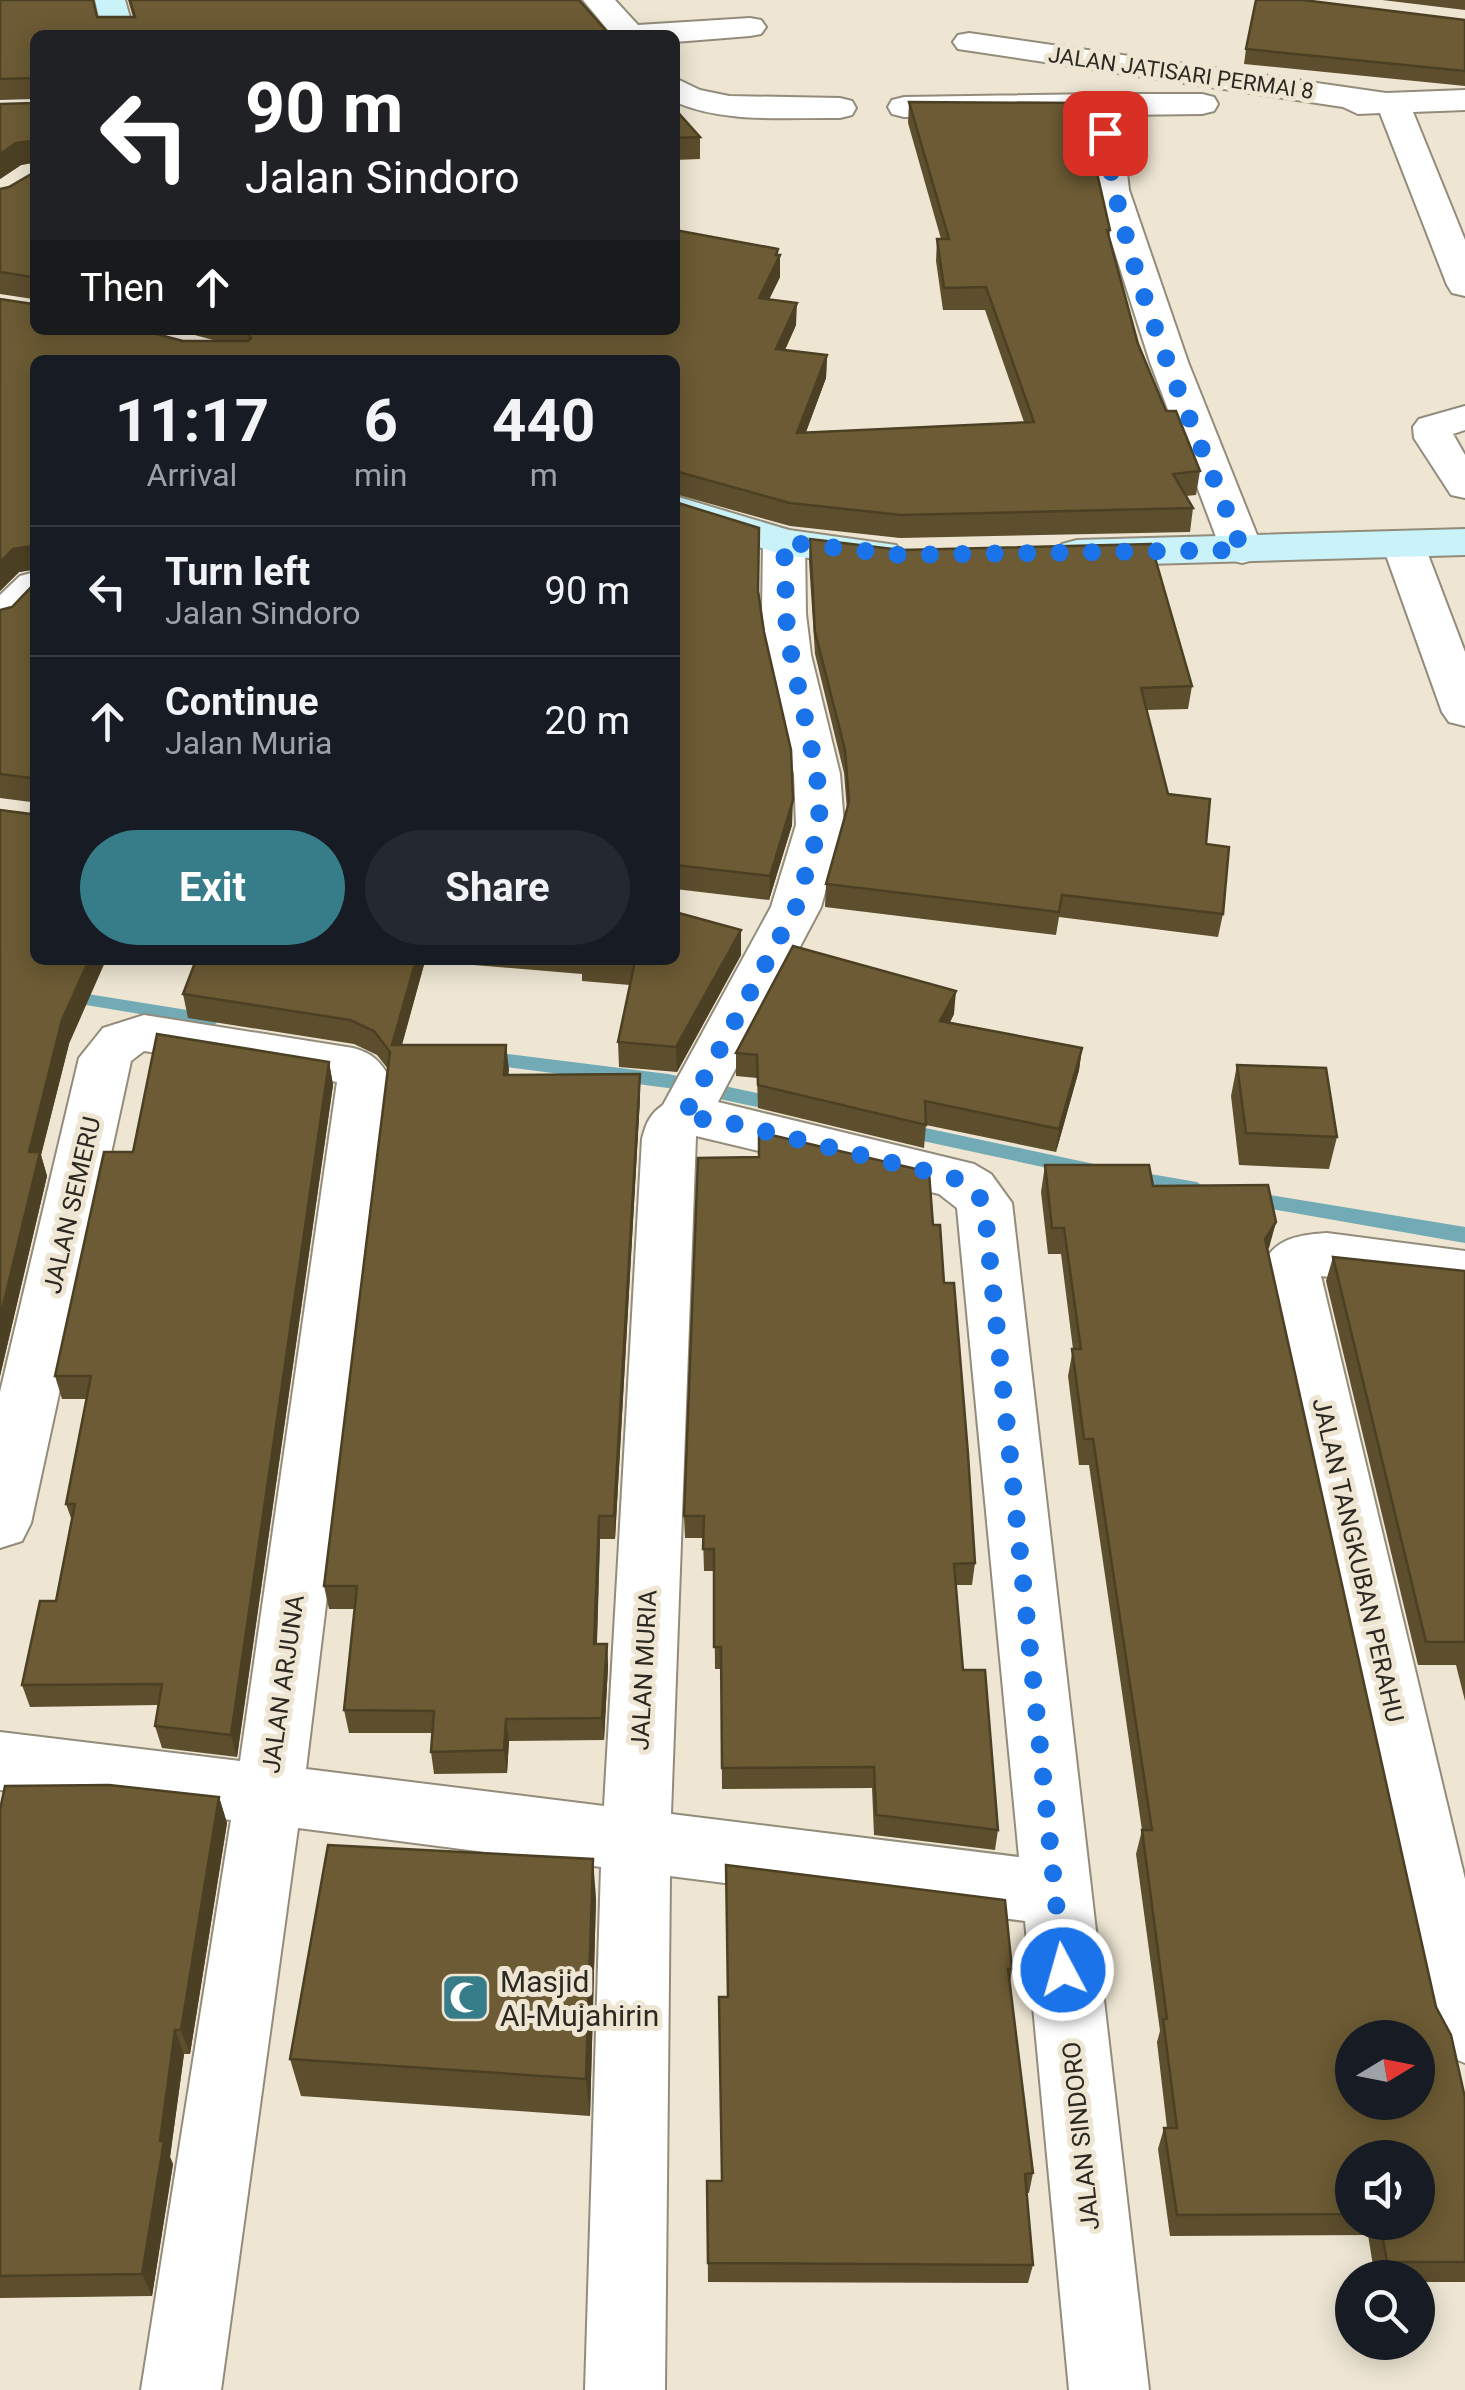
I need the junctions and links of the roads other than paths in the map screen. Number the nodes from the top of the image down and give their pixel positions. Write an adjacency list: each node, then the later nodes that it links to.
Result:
1 (110, 0): 4 (street)
2 (598, 0): 5 (street)
3 (747, 14): 6 (street); 7 (street)
4 (117, 30)
5 (627, 30)
6 (659, 30)
7 (761, 86): 8 (street); 13 (street)
8 (680, 92)
9 (1465, 100): 11 (street, JALAN JATISARI PERMAI 8)
10 (1102, 104): 11 (street, JALAN JATISARI PERMAI 8); 12 (street, JALAN JATISARI PERMAI 8); 22 (street)
11 (1393, 104): 12 (street, JALAN JATISARI PERMAI 8); 15 (street)
12 (992, 106): 14 (street, JALAN JATISARI PERMAI 8)
13 (840, 108)
14 (904, 108)
15 (1465, 285)
16 (1465, 418): 17 (street)
17 (1465, 486)
18 (680, 510): 19 (street)
19 (784, 542): 24 (street); 29 (street, JALAN MURIA)
20 (1465, 542): 21 (street)
21 (1403, 544): 22 (street); 27 (street)
22 (1242, 550): 23 (street)
23 (1031, 554)
24 (918, 555)
25 (30, 590): 26 (street)
26 (0, 619)
27 (1465, 712)
28 (269, 1050): 31 (street, JALAN SEMERU); 33 (street, JALAN ARJUNA)
29 (694, 1095): 34 (street, JALAN MURIA); 35 (street, JALAN SINDORO)
30 (1465, 1272): 36 (street, JALAN TANGKUBAN PERAHU)
31 (0, 1524)
32 (0, 1761): 33 (street)
33 (269, 1794): 34 (street); 37 (street, JALAN ARJUNA)
34 (636, 1841): 35 (street); 38 (street, JALAN MURIA)
35 (1054, 1893): 39 (street, JALAN SINDORO)
36 (1462, 2007)
37 (181, 2390)
38 (625, 2390)
39 (1109, 2390)

